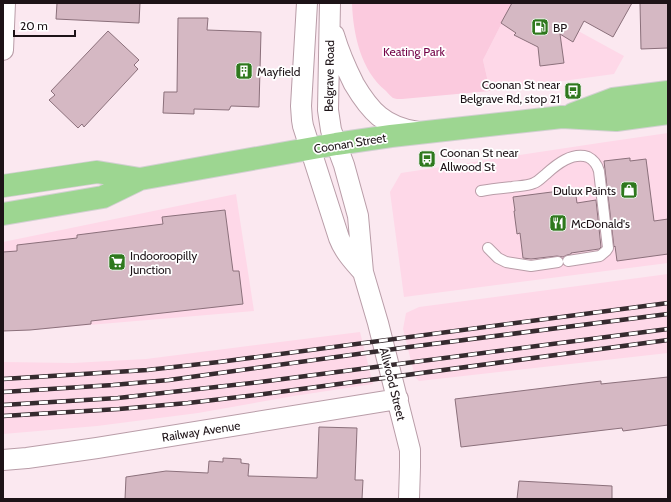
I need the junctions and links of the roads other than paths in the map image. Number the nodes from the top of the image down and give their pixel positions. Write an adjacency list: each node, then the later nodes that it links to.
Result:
1 (5, 3): 4 (street)
2 (307, 3): 10 (street)
3 (330, 4): 8 (street, Belgrave Road); 9 (street, Belgrave Road)
4 (3, 50)
5 (668, 92): 7 (main road, Coonan Street)
6 (668, 113): 7 (main road, Coonan Street)
7 (562, 117): 8 (main road, Coonan Street)
8 (426, 132): 9 (main road, Coonan Street)
9 (336, 144): 10 (main road, Coonan Street); 18 (street, Allwood Street)
10 (311, 149): 11 (main road, Coonan Street); 18 (street, Allwood Street)
11 (140, 179): 12 (main road, Coonan Street); 14 (main road, Coonan Street)
12 (3, 186)
13 (481, 191): 16 (lane)
14 (3, 214)
15 (488, 248): 17 (lane)
16 (568, 261)
17 (558, 262)
18 (363, 272): 19 (street, Allwood Street)
19 (398, 399): 20 (street, Railway Avenue); 21 (street, Allwood Street)
20 (3, 460)
21 (409, 499)

